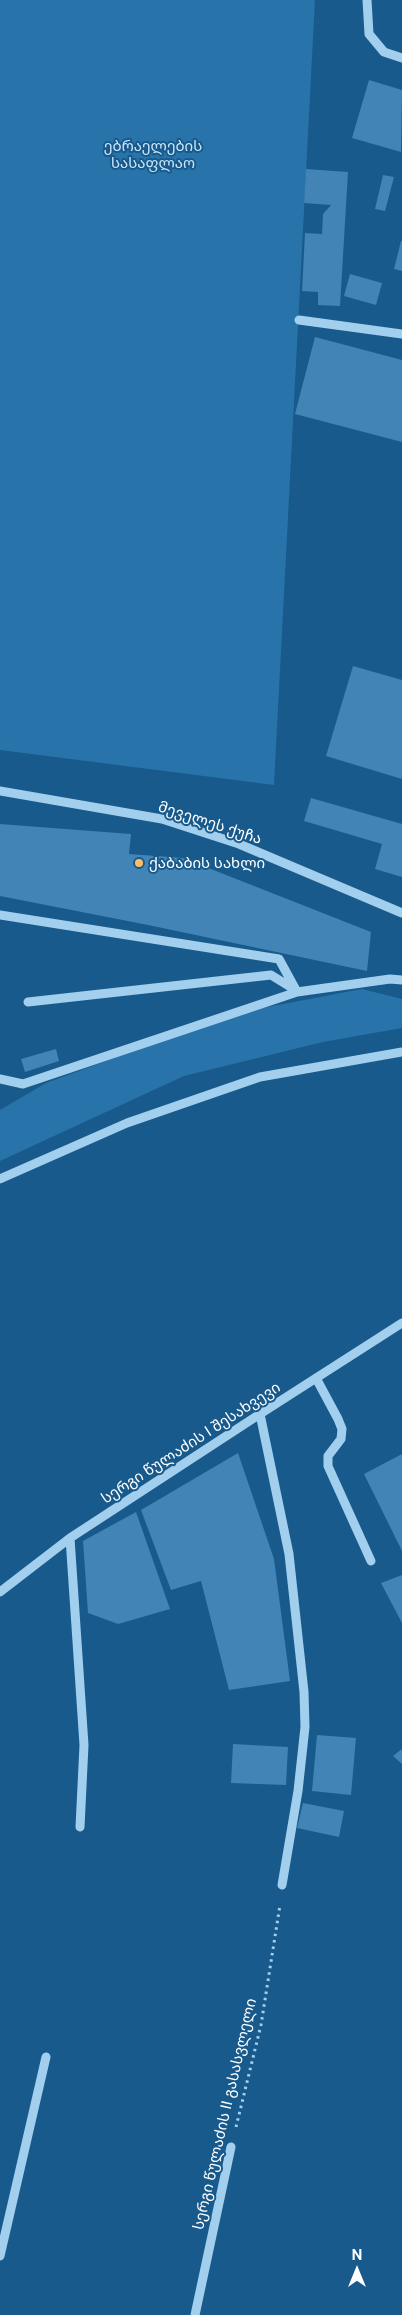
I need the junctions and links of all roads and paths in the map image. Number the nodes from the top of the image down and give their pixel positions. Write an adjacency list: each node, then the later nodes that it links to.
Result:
1 (367, 0): 2 (street)
2 (402, 58)
3 (299, 320): 4 (street)
4 (402, 334)
5 (0, 791): 6 (street, მეველეს ქუჩა)
6 (402, 912)
7 (0, 915): 9 (street)
8 (402, 980): 9 (street)
9 (297, 992): 10 (street); 12 (street)
10 (28, 1002)
11 (402, 1052): 13 (street)
12 (0, 1079)
13 (0, 1179)
14 (402, 1323): 15 (street, სერგი წულაძის I შესახვევი)
15 (316, 1378): 16 (street, სერგი წულაძის I შესახვევი); 18 (street)
16 (260, 1414): 17 (street, სერგი წულაძის I შესახვევი); 21 (street)
17 (70, 1538): 19 (street, სერგი წულაძის I შესახვევი); 20 (street)
18 (371, 1560)
19 (0, 1592)
20 (80, 1827)
21 (282, 1885)
22 (278, 1918): 24 (path, სერგი წულაძის II გასასვლელი)
23 (46, 2057): 25 (street)
24 (231, 2147): 26 (street, სერგი წულაძის II გასასვლელი)
25 (0, 2256)
26 (195, 2315)

